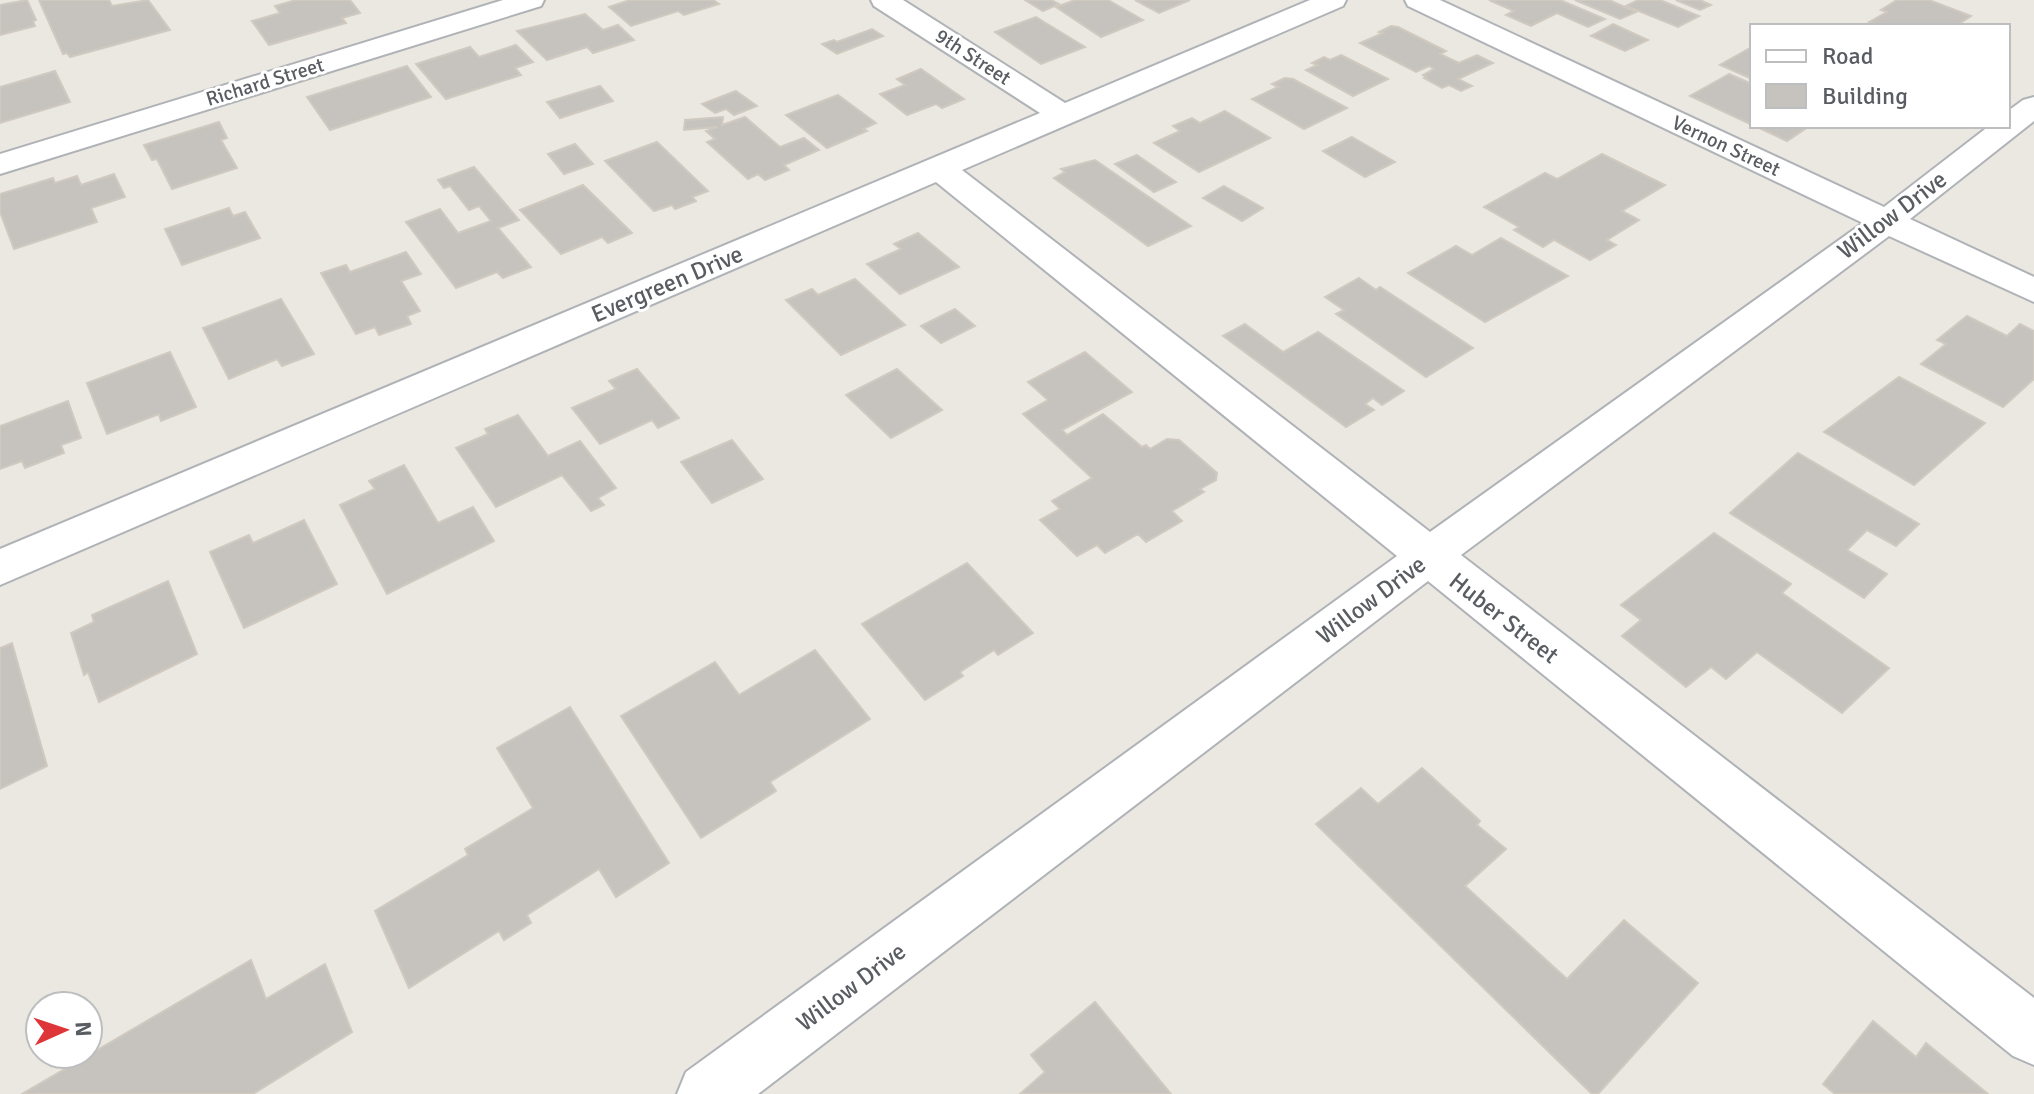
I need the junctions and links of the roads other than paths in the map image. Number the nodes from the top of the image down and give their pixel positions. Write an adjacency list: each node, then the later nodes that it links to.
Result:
1 (531, 0): 9 (street, Richard Street)
2 (884, 0): 6 (street, 9th Street)
3 (1333, 0): 6 (street, Evergreen Drive)
4 (1418, 0): 11 (street, Vernon Street)
5 (2034, 106): 7 (street, Willow Drive)
6 (1063, 115): 10 (street, Evergreen Drive)
7 (2010, 125)
8 (2006, 128): 11 (street, Willow Drive)
9 (0, 164)
10 (939, 168): 13 (street, Huber Street); 14 (street, Evergreen Drive)
11 (1886, 222): 12 (street, Vernon Street); 13 (street, Willow Drive)
12 (2034, 291)
13 (1427, 557): 15 (street, Huber Street); 16 (street, Willow Drive)
14 (0, 568)
15 (2034, 1035)
16 (708, 1094)

